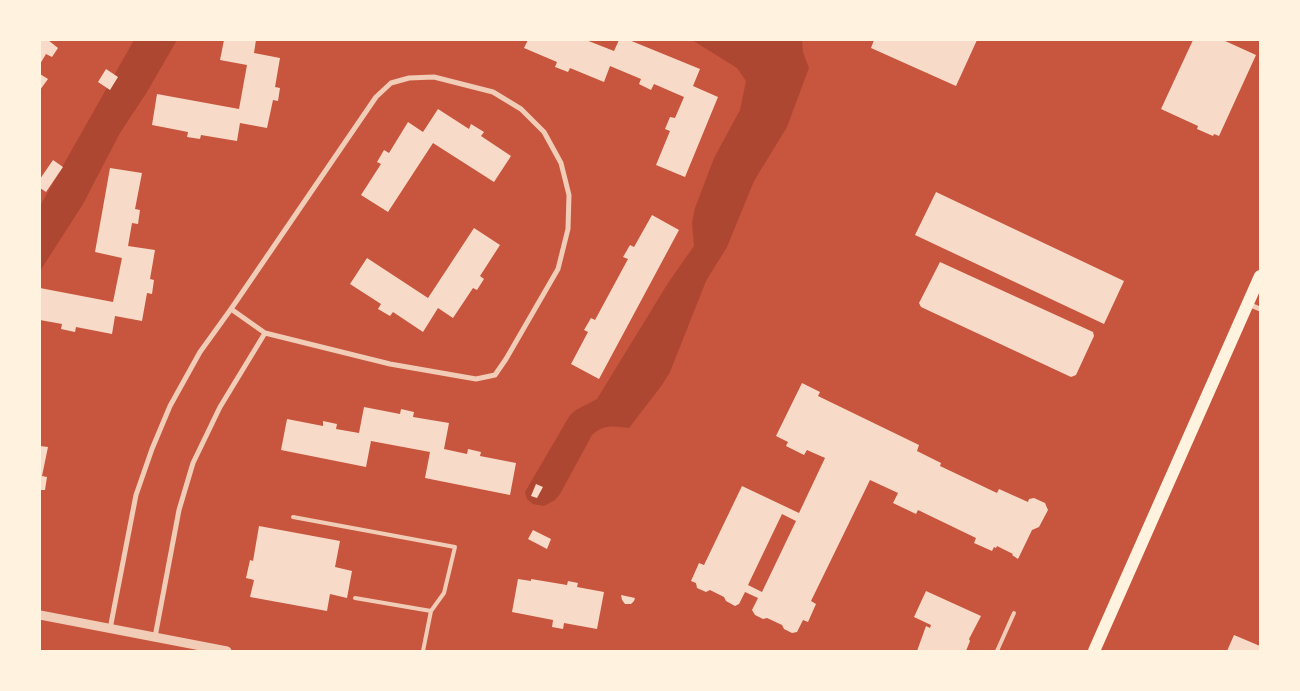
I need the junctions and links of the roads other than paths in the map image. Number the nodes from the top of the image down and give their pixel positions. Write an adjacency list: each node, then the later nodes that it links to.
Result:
1 (1260, 276): 2 (main road)
2 (1248, 304): 4 (street); 16 (main road)
3 (231, 309): 5 (street); 5 (street); 11 (street)
4 (1260, 309)
5 (265, 333): 12 (street)
6 (293, 517): 8 (lane)
7 (355, 598): 8 (lane)
8 (430, 611): 14 (lane)
9 (1014, 613): 15 (lane)
10 (40, 615): 11 (street)
11 (110, 629): 12 (street)
12 (155, 637): 13 (street)
13 (228, 651)
14 (423, 651)
15 (997, 651)
16 (1094, 651)

